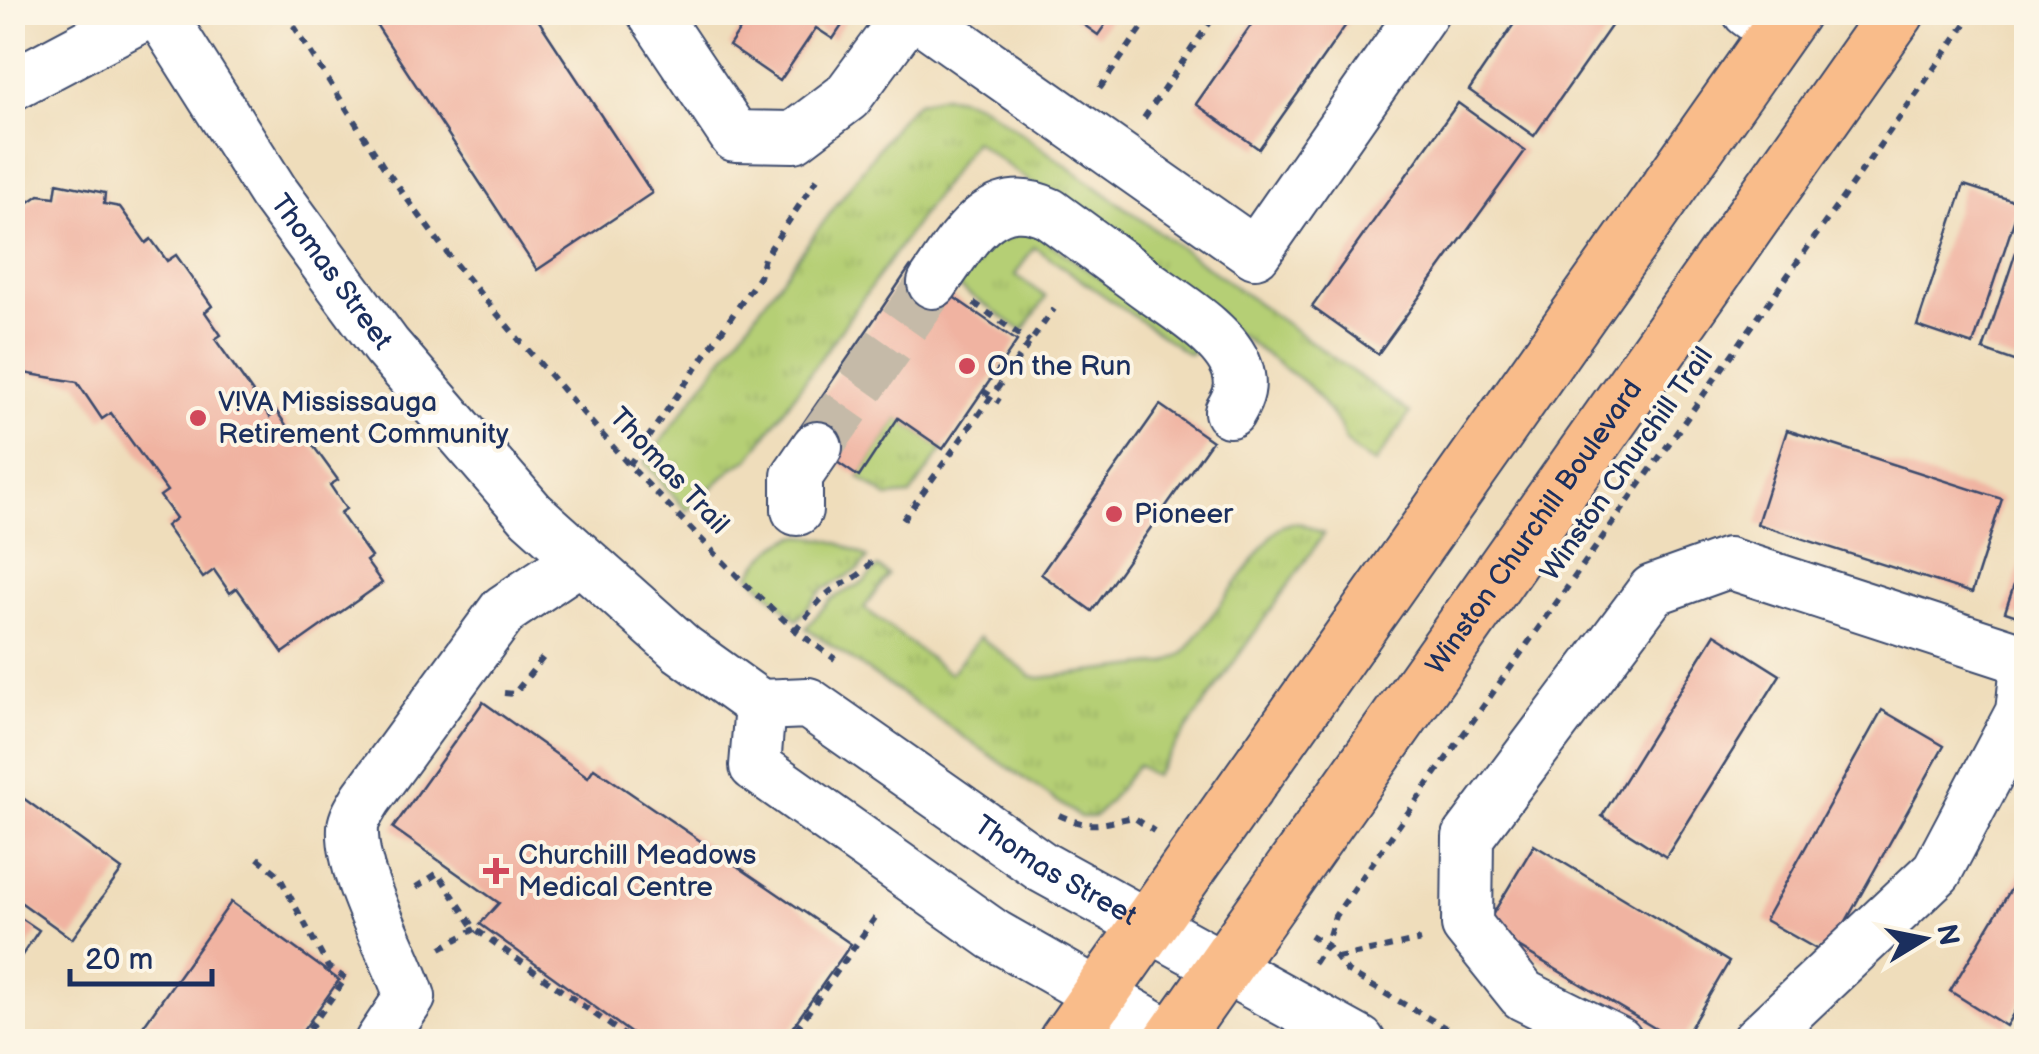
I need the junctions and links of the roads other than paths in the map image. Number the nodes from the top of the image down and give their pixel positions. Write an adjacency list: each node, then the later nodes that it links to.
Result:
1 (150, 12): 8 (street)
2 (159, 12): 13 (street, Thomas Street)
3 (652, 12): 4 (street)
4 (912, 12): 5 (street)
5 (1423, 12)
6 (1897, 12): 17 (main road, Winston Churchill Boulevard)
7 (1772, 20): 16 (main road)
8 (12, 85)
9 (932, 283): 10 (street)
10 (1230, 412)
11 (817, 448): 12 (street)
12 (797, 510)
13 (580, 558): 15 (street, Thomas Street); 20 (street)
14 (2026, 662): 23 (street); 24 (street)
15 (760, 705): 16 (street, Thomas Street); 18 (street)
16 (1148, 925): 17 (street, Thomas Street); 18 (main road)
17 (1224, 966): 19 (main road, Winston Churchill Boulevard); 22 (street, Thomas Street)
18 (1099, 994): 19 (street); 21 (main road)
19 (1176, 1040)
20 (380, 1042)
21 (1066, 1042)
22 (1360, 1042)
23 (1618, 1042)
24 (1756, 1042)

